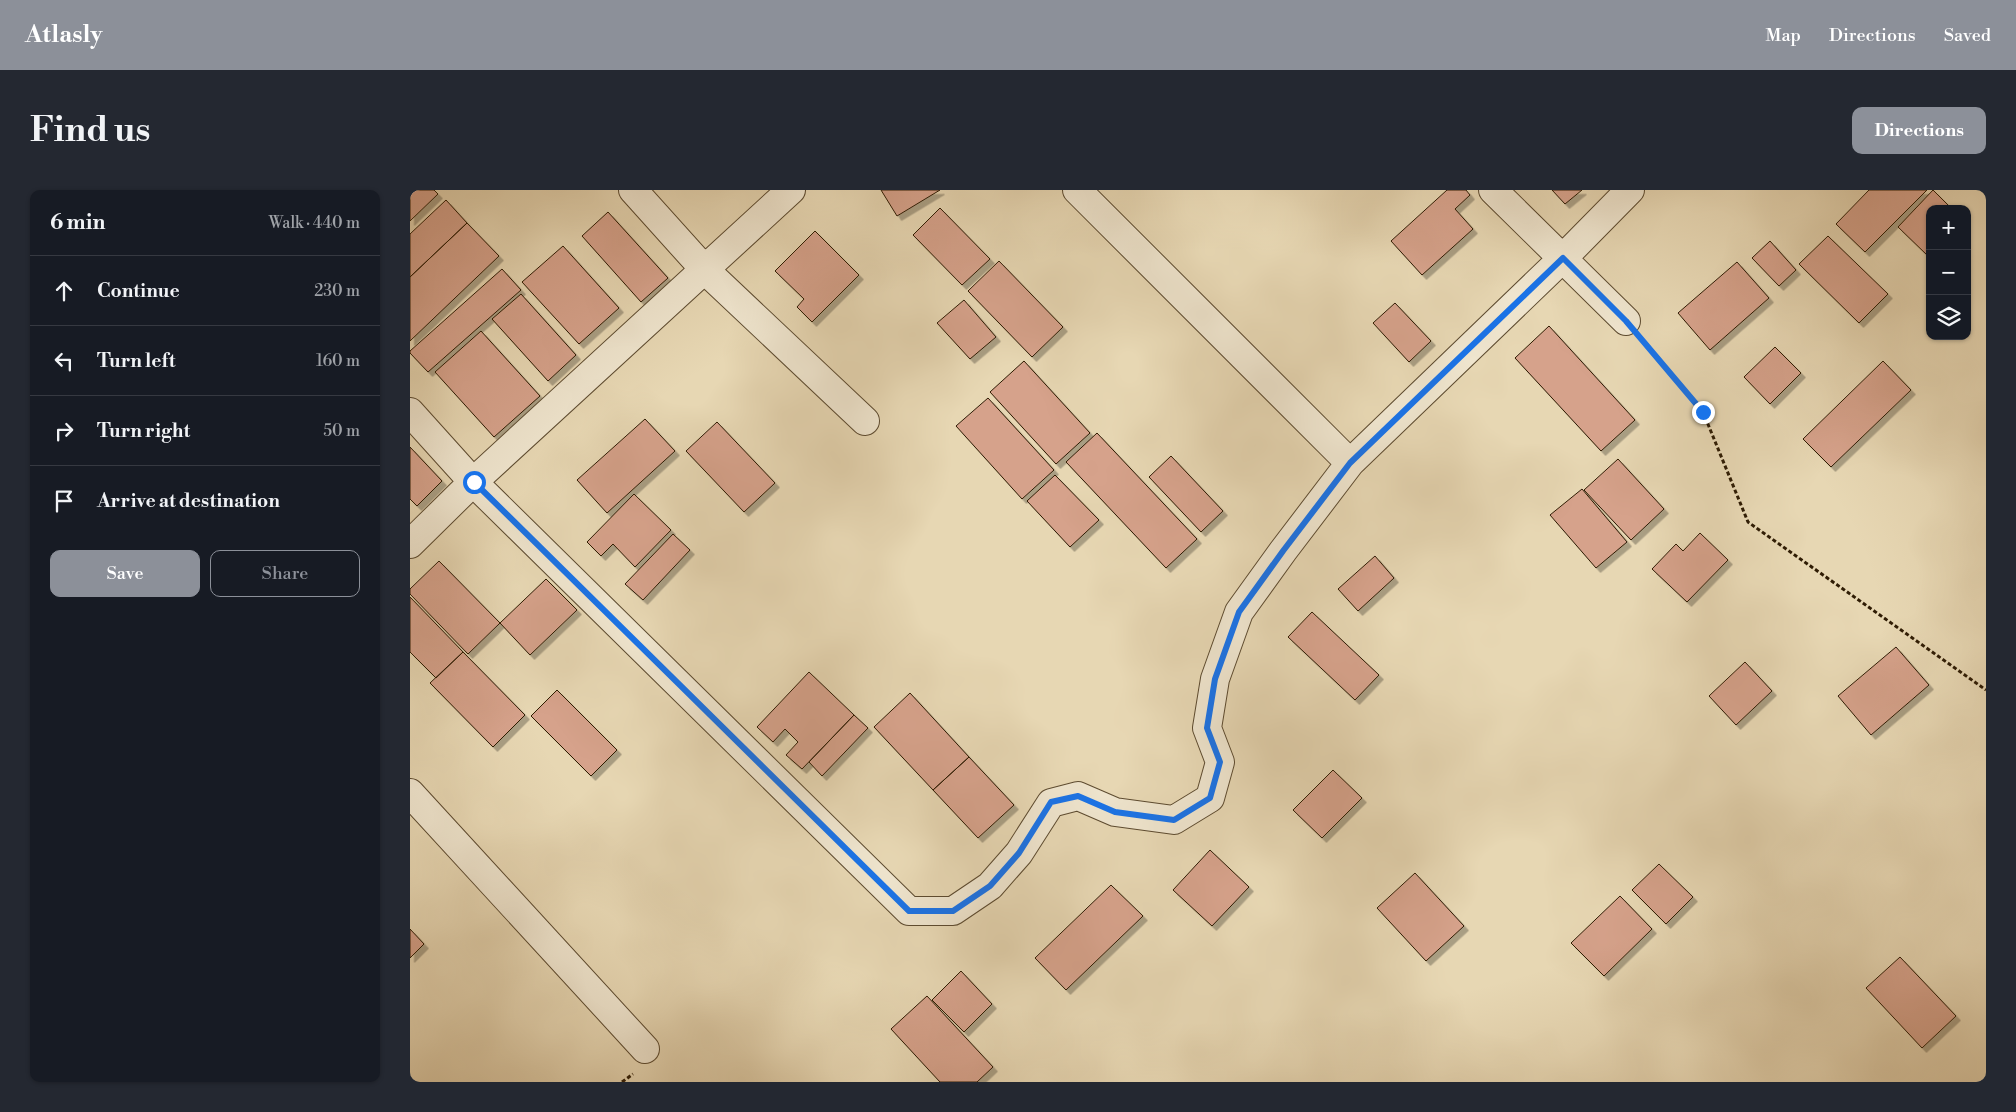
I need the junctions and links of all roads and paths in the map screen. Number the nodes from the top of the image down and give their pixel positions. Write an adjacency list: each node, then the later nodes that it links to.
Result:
1 (632, 190): 7 (street)
2 (791, 190): 7 (street)
3 (1078, 190): 11 (street)
4 (1493, 190): 6 (street)
5 (1630, 190): 6 (street)
6 (1563, 258): 8 (street); 11 (street)
7 (704, 270): 10 (street); 12 (street)
8 (1626, 321): 14 (path)
9 (410, 412): 12 (street)
10 (865, 421)
11 (1350, 463): 12 (street)
12 (474, 482): 13 (street)
13 (410, 544)
14 (1986, 690)
15 (410, 793): 16 (street)
16 (645, 1049)

